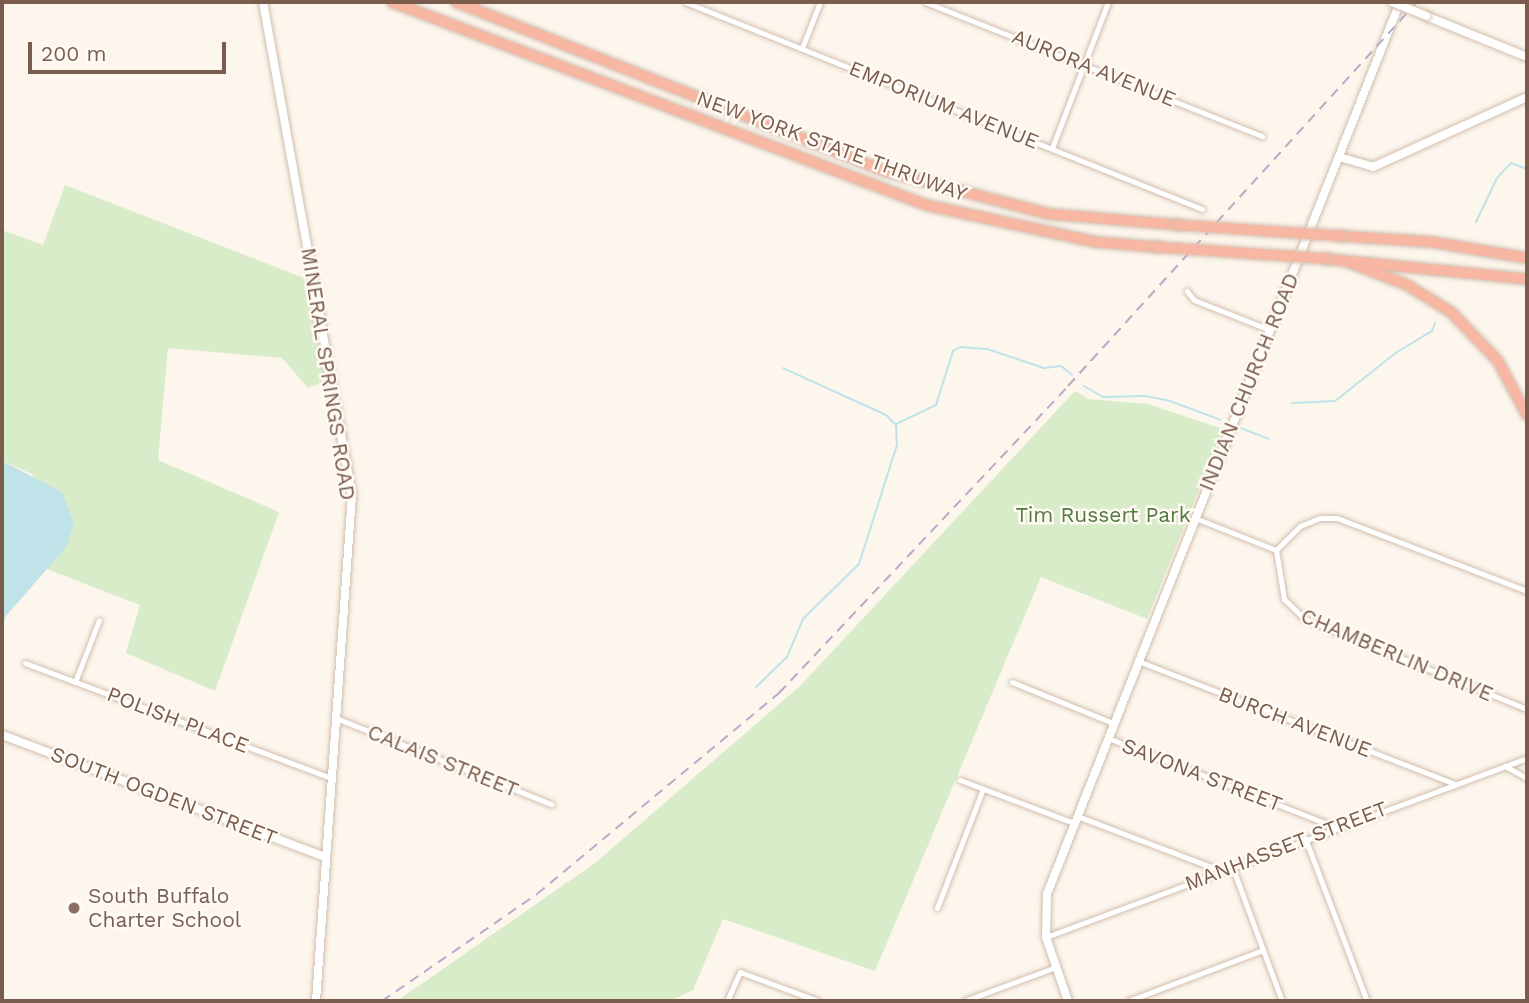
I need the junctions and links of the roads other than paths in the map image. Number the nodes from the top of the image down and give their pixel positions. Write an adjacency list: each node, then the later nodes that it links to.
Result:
1 (263, 2): 33 (street, MINERAL SPRINGS ROAD)
2 (392, 2): 19 (highway, NEW YORK STATE THRUWAY, bridge)
3 (456, 2): 18 (highway, NEW YORK STATE THRUWAY, bridge)
4 (685, 2): 10 (street, EMPORIUM AVENUE)
5 (820, 2): 10 (street)
6 (925, 2): 12 (street, AURORA AVENUE)
7 (1108, 2): 12 (street)
8 (1392, 2): 11 (street, bridge)
9 (1400, 2): 16 (street, INDIAN CHURCH ROAD)
10 (802, 48): 15 (street, EMPORIUM AVENUE)
11 (1527, 57)
12 (1084, 65): 14 (street, AURORA AVENUE); 15 (street)
13 (1527, 97): 16 (street)
14 (1262, 136)
15 (1052, 148): 17 (street, EMPORIUM AVENUE)
16 (1339, 157): 22 (street, INDIAN CHURCH ROAD)
17 (1202, 209)
18 (1527, 258)
19 (1346, 261): 20 (highway, NEW YORK STATE THRUWAY); 23 (highway)
20 (1527, 279)
21 (1187, 291): 22 (street)
22 (1270, 330): 24 (street, INDIAN CHURCH ROAD)
23 (1527, 415)
24 (1195, 518): 25 (street); 28 (street, INDIAN CHURCH ROAD)
25 (1276, 550): 26 (street); 32 (street, CHAMBERLIN DRIVE)
26 (1527, 591)
27 (99, 620): 30 (street)
28 (1138, 661): 34 (street, INDIAN CHURCH ROAD); 42 (street, BURCH AVENUE)
29 (25, 663): 30 (street, POLISH PLACE)
30 (75, 682): 39 (street, POLISH PLACE)
31 (1012, 682): 34 (street)
32 (1527, 709)
33 (335, 718): 39 (street, MINERAL SPRINGS ROAD); 44 (street, CALAIS STREET)
34 (1113, 723): 36 (street, INDIAN CHURCH ROAD)
35 (2, 735): 48 (street, SOUTH OGDEN STREET)
36 (1108, 737): 45 (street, INDIAN CHURCH ROAD); 46 (street, SAVONA STREET)
37 (1527, 758): 38 (street, MANHASSET STREET)
38 (1505, 766): 40 (street); 42 (street, MANHASSET STREET)
39 (331, 778): 48 (street, MINERAL SPRINGS ROAD)
40 (1527, 778)
41 (960, 780): 43 (street)
42 (1453, 783): 46 (street, MANHASSET STREET)
43 (983, 789): 45 (street); 51 (street)
44 (551, 804)
45 (1076, 819): 50 (street); 52 (street, INDIAN CHURCH ROAD)
46 (1335, 827): 47 (street, MANHASSET STREET)
47 (1305, 838): 49 (street, MANHASSET STREET); 62 (street)
48 (325, 857): 55 (street, MINERAL SPRINGS ROAD)
49 (1232, 866): 50 (street, MANHASSET STREET); 53 (street)
50 (1219, 870): 52 (street, MANHASSET STREET)
51 (937, 908)
52 (1046, 937): 54 (street, INDIAN CHURCH ROAD)
53 (1263, 950): 60 (street); 61 (street)
54 (1056, 967): 58 (street); 59 (street, INDIAN CHURCH ROAD)
55 (316, 1001)
56 (727, 1001): 57 (street)
57 (818, 1001)
58 (964, 1001)
59 (1068, 1001)
60 (1128, 1001)
61 (1282, 1001)
62 (1367, 1001)

